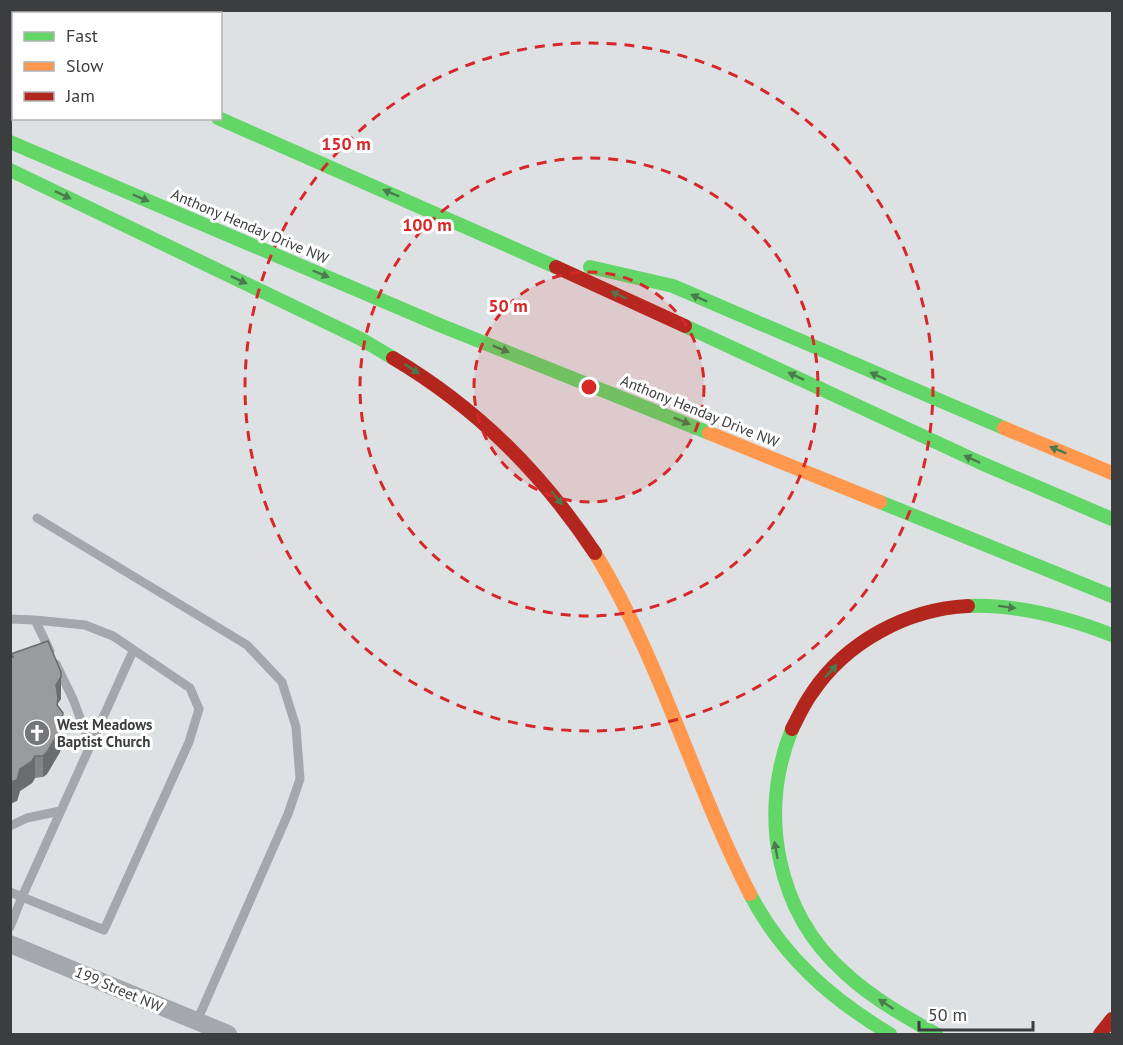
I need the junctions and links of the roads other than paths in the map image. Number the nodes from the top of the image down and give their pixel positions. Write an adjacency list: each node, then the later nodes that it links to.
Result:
1 (222, 120): 4 (highway, one-way to 1)
2 (10, 142): 10 (highway, Anthony Henday Drive NW, one-way to 10)
3 (10, 170): 25 (highway, one-way to 25)
4 (522, 251): 5 (highway, one-way to 4); 6 (highway, one-way to 4)
5 (1113, 472)
6 (1026, 483): 7 (highway); 9 (highway)
7 (1113, 504)
8 (37, 518): 23 (lane)
9 (1113, 519)
10 (1113, 596)
11 (10, 619): 12 (lane)
12 (35, 620): 14 (lane); 15 (lane)
13 (1113, 635): 26 (highway, one-way to 13)
14 (133, 651): 15 (lane); 19 (lane)
15 (90, 744): 16 (lane)
16 (60, 811): 17 (lane); 19 (lane)
17 (10, 826)
18 (10, 892): 19 (lane)
19 (22, 897): 20 (lane)
20 (10, 927)
21 (10, 944): 23 (street, 199 Street NW)
22 (1113, 1019): 27 (highway)
23 (197, 1021): 24 (street, 199 Street NW)
24 (228, 1035)
25 (890, 1035)
26 (936, 1035)
27 (1100, 1035)

